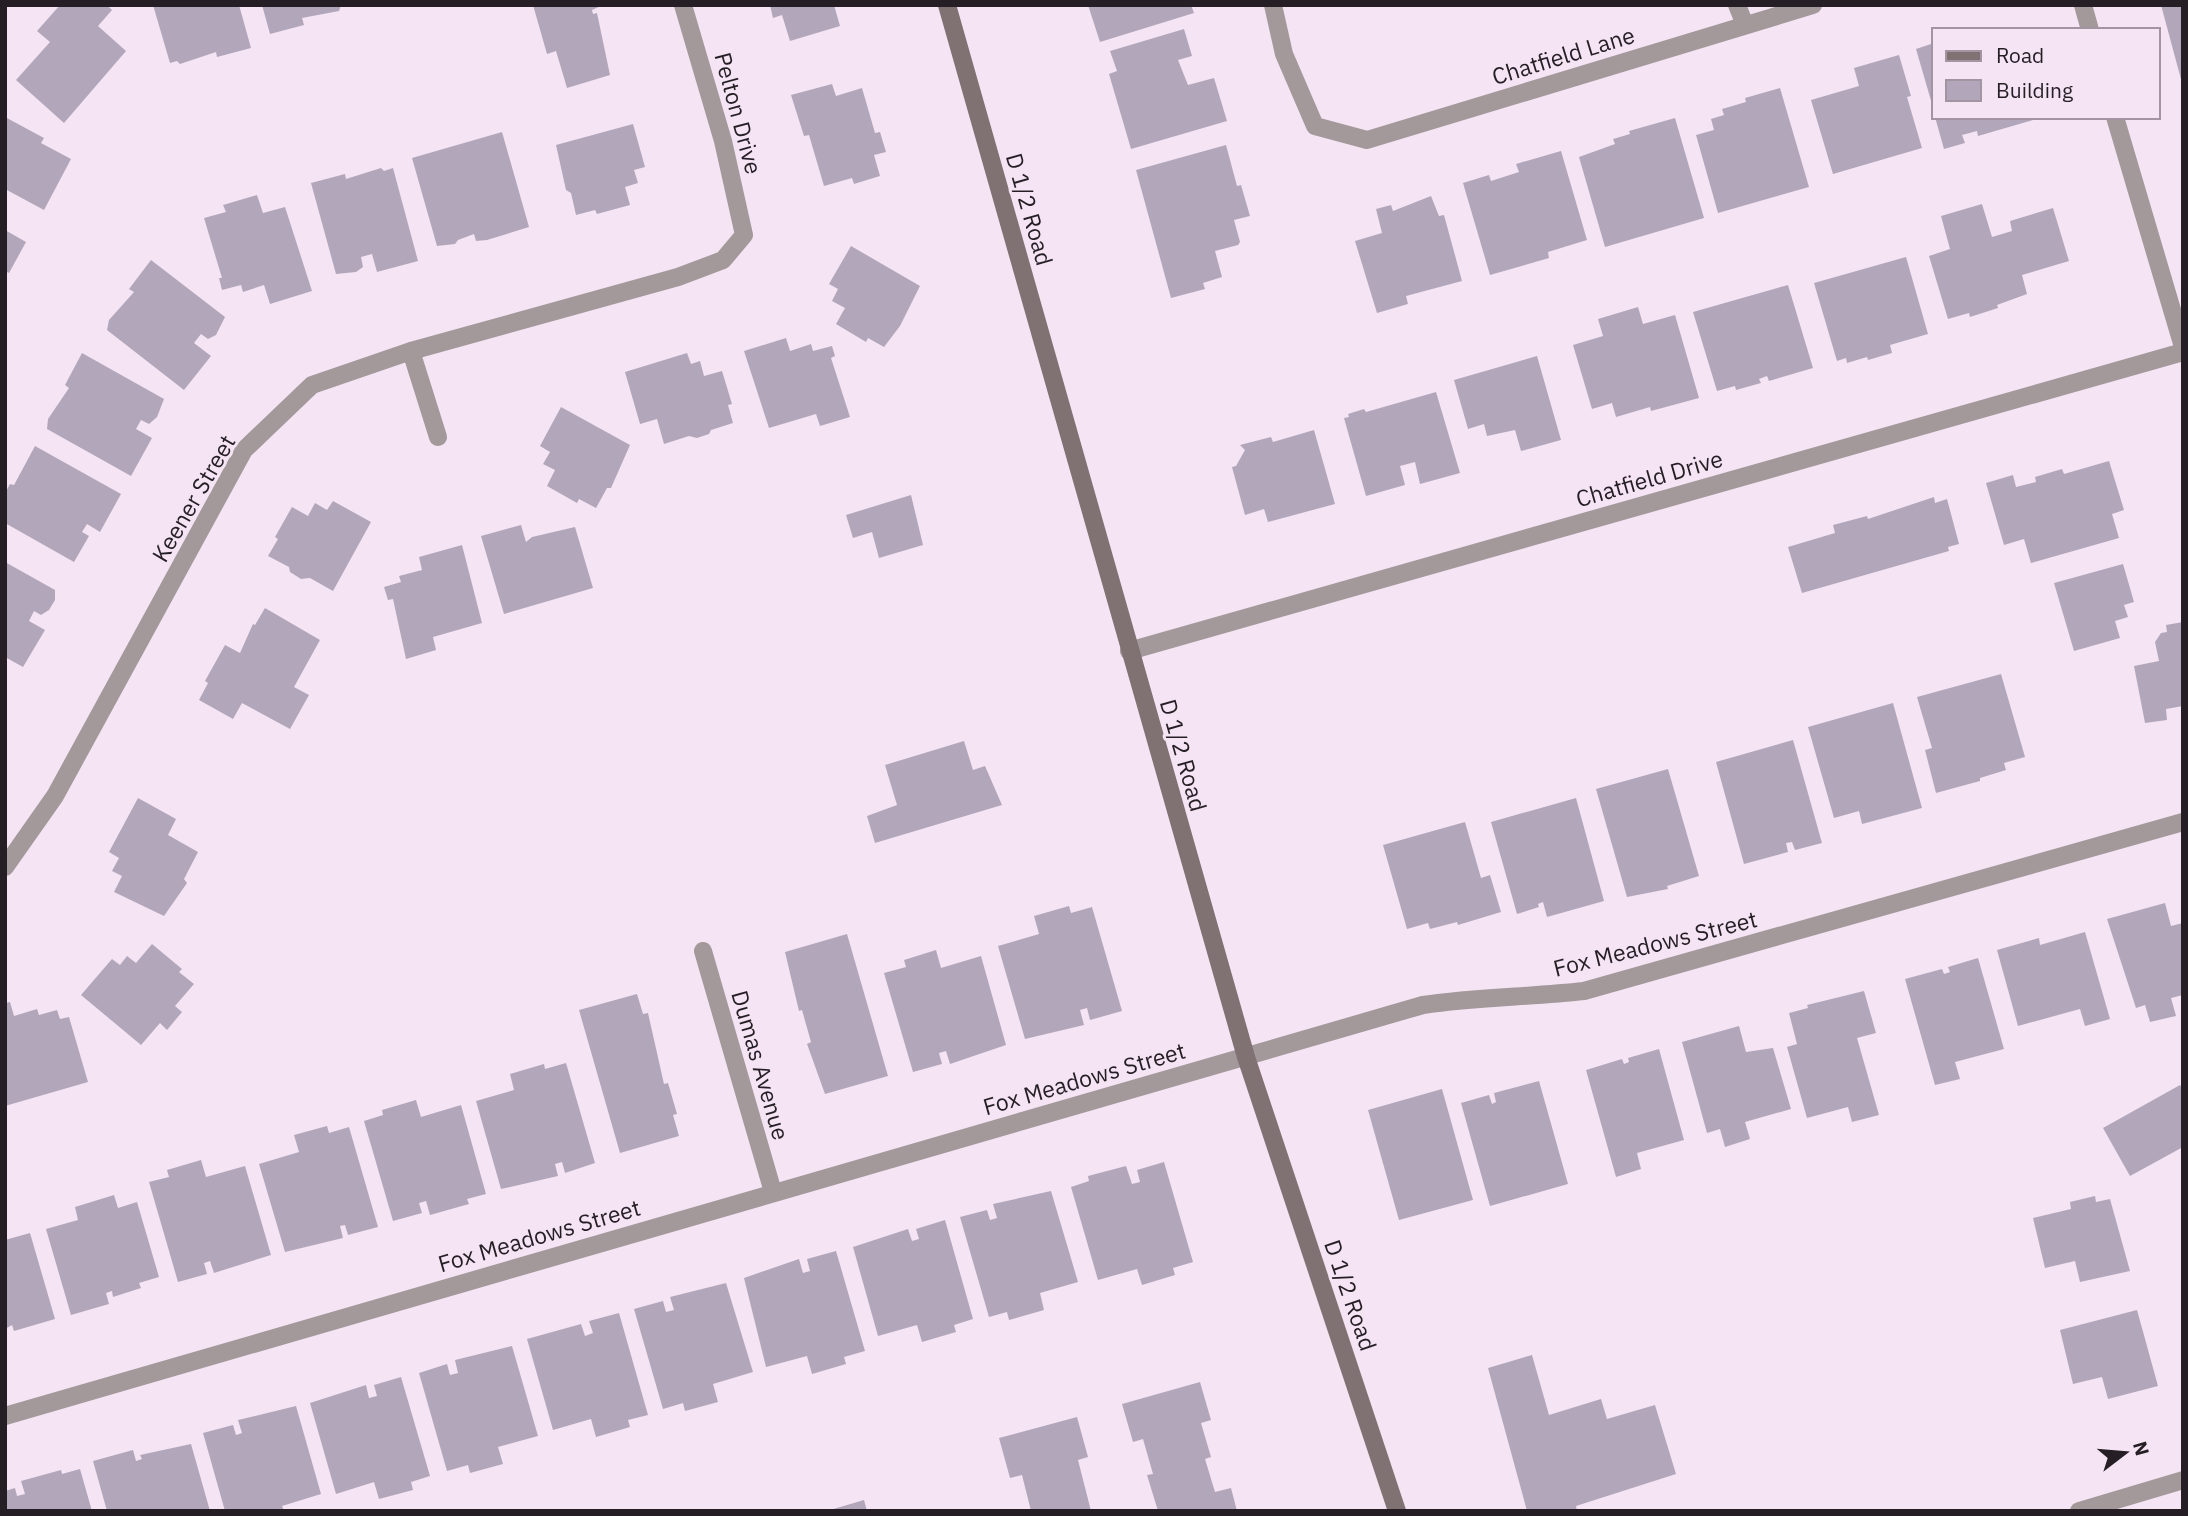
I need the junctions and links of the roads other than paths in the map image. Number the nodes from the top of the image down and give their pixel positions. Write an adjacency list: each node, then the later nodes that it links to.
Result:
1 (683, 5): 10 (street, Pelton Drive)
2 (947, 5): 14 (main road, D 1/2 Road)
3 (1273, 5): 7 (street, Chatfield Lane)
4 (1737, 5): 7 (street)
5 (1813, 5): 7 (street, Chatfield Lane)
6 (2083, 5): 8 (street)
7 (1745, 25)
8 (2089, 28)
9 (2116, 119): 11 (street)
10 (744, 235): 12 (street, Keener Street)
11 (2183, 350): 14 (street, Chatfield Drive)
12 (411, 351): 13 (street); 16 (street, Keener Street)
13 (438, 437)
14 (1129, 651): 18 (main road, D 1/2 Road)
15 (2183, 822): 18 (street, Fox Meadows Street)
16 (5, 867)
17 (703, 951): 19 (street, Dumas Avenue)
18 (1245, 1057): 19 (street, Fox Meadows Street); 22 (main road, D 1/2 Road)
19 (773, 1192): 20 (street, Fox Meadows Street)
20 (5, 1416)
21 (2183, 1480): 23 (street)
22 (1397, 1511)
23 (2079, 1511)

